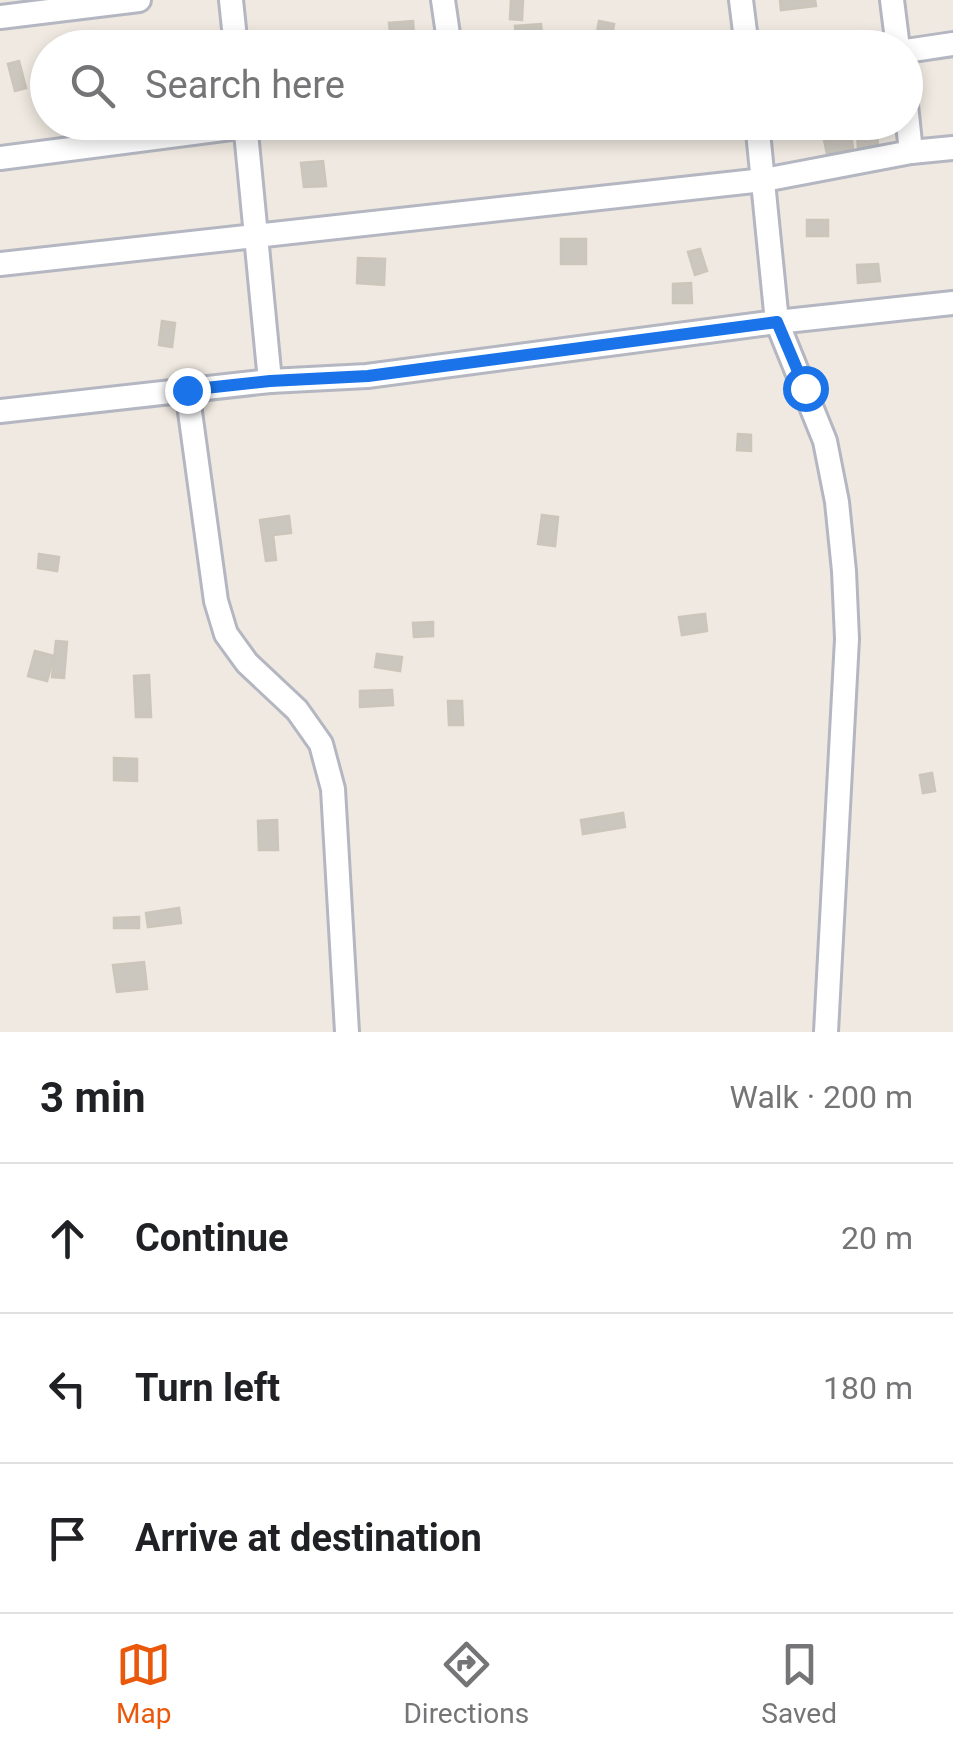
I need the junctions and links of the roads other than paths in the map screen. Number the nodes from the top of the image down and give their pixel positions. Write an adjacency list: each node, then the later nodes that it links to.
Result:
1 (139, 0): 6 (street)
2 (231, 0): 7 (street)
3 (443, 0): 8 (street)
4 (741, 0): 9 (street)
5 (892, 0): 10 (street)
6 (0, 17)
7 (234, 30)
8 (447, 30)
9 (745, 30)
10 (896, 30)
11 (953, 44): 12 (street)
12 (923, 48)
13 (130, 140): 19 (street)
14 (246, 140): 21 (street)
15 (759, 140): 20 (street)
16 (910, 140): 18 (street)
17 (953, 148): 18 (street)
18 (911, 152): 20 (street)
19 (0, 158)
20 (764, 180): 21 (street); 24 (street)
21 (254, 234): 22 (street); 25 (street)
22 (0, 264)
23 (953, 303): 24 (street)
24 (777, 322): 25 (street); 29 (street)
25 (270, 381): 26 (street)
26 (187, 390): 27 (street); 28 (street)
27 (0, 411)
28 (347, 1032)
29 (826, 1032)

